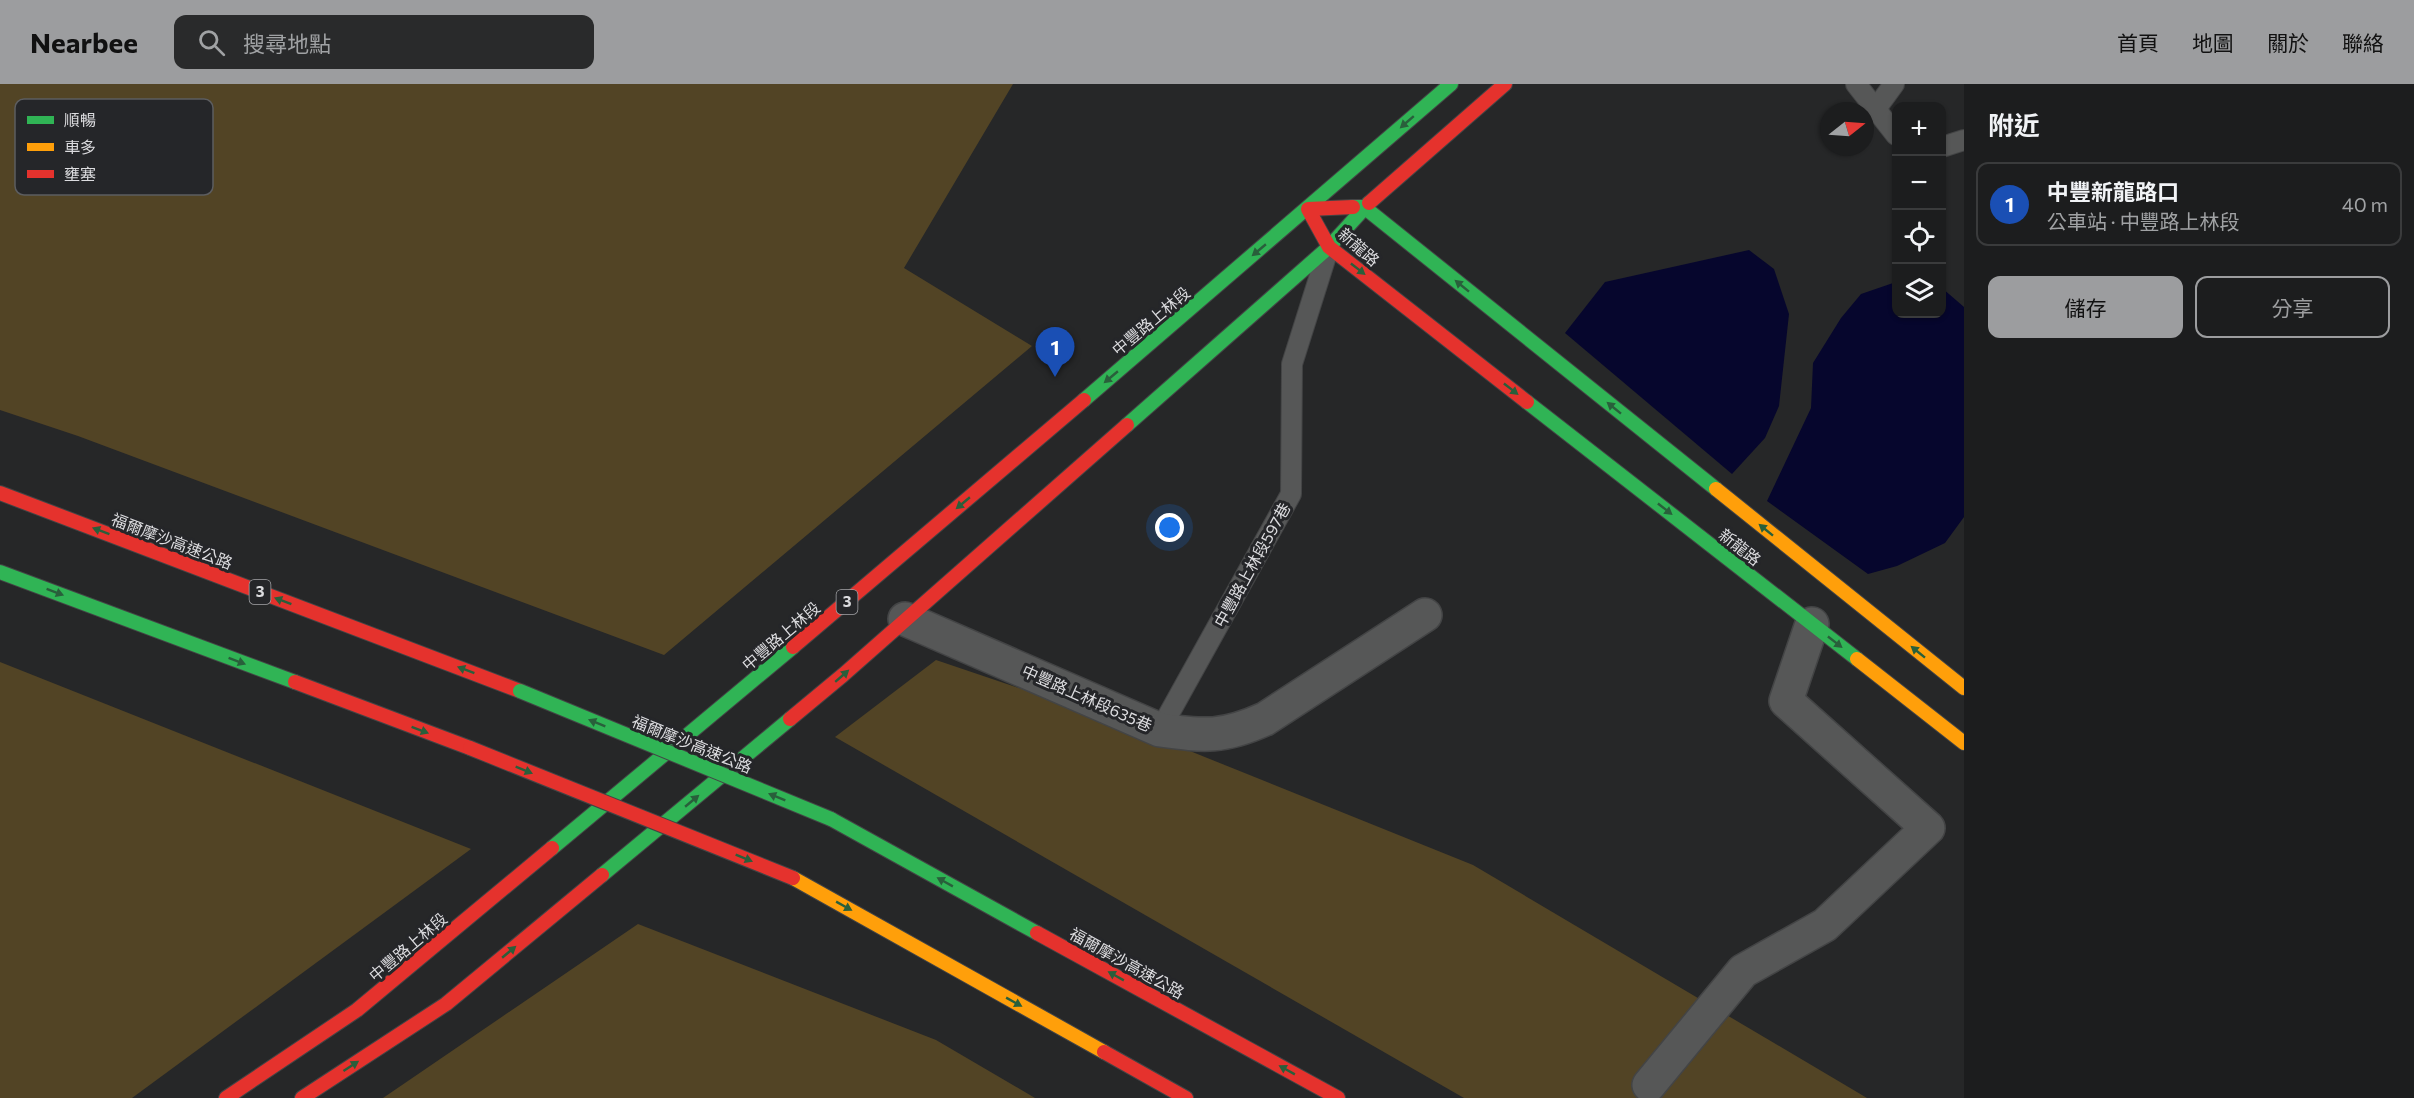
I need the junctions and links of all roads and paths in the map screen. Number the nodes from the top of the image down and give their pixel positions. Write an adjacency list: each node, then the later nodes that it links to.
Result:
1 (1451, 84): 10 (main road, 中豐路上林段 / 3, one-way to 10)
2 (1505, 84): 9 (main road)
3 (1856, 84): 5 (lane)
4 (1894, 84): 5 (lane)
5 (1875, 110): 6 (lane)
6 (1892, 130)
7 (1964, 140): 8 (lane)
8 (1946, 145)
9 (1364, 207): 10 (main road, 新龍路); 11 (main road); 17 (main road, 新龍路, one-way to 9)
10 (1308, 209): 11 (main road, 新龍路); 21 (main road, 中豐路上林段 / 3, one-way to 21)
11 (1329, 247): 15 (main road); 16 (main road, 新龍路, one-way to 16); 18 (lane, 中豐路上林段597巷)
12 (0, 493): 24 (main road, 福爾摩沙高速公路 / 3, one-way to 12, bridge)
13 (0, 572): 23 (main road, one-way to 23, bridge)
14 (1425, 615): 18 (street, 中豐路上林段635巷)
15 (905, 619): 18 (street, 中豐路上林段635巷); 22 (main road, one-way to 15)
16 (1812, 624): 19 (main road, 新龍路, one-way to 19); 20 (street)
17 (1964, 688)
18 (1160, 730)
19 (1964, 743)
20 (1649, 1085)
21 (226, 1098)
22 (302, 1098)
23 (1186, 1098)
24 (1338, 1098)

